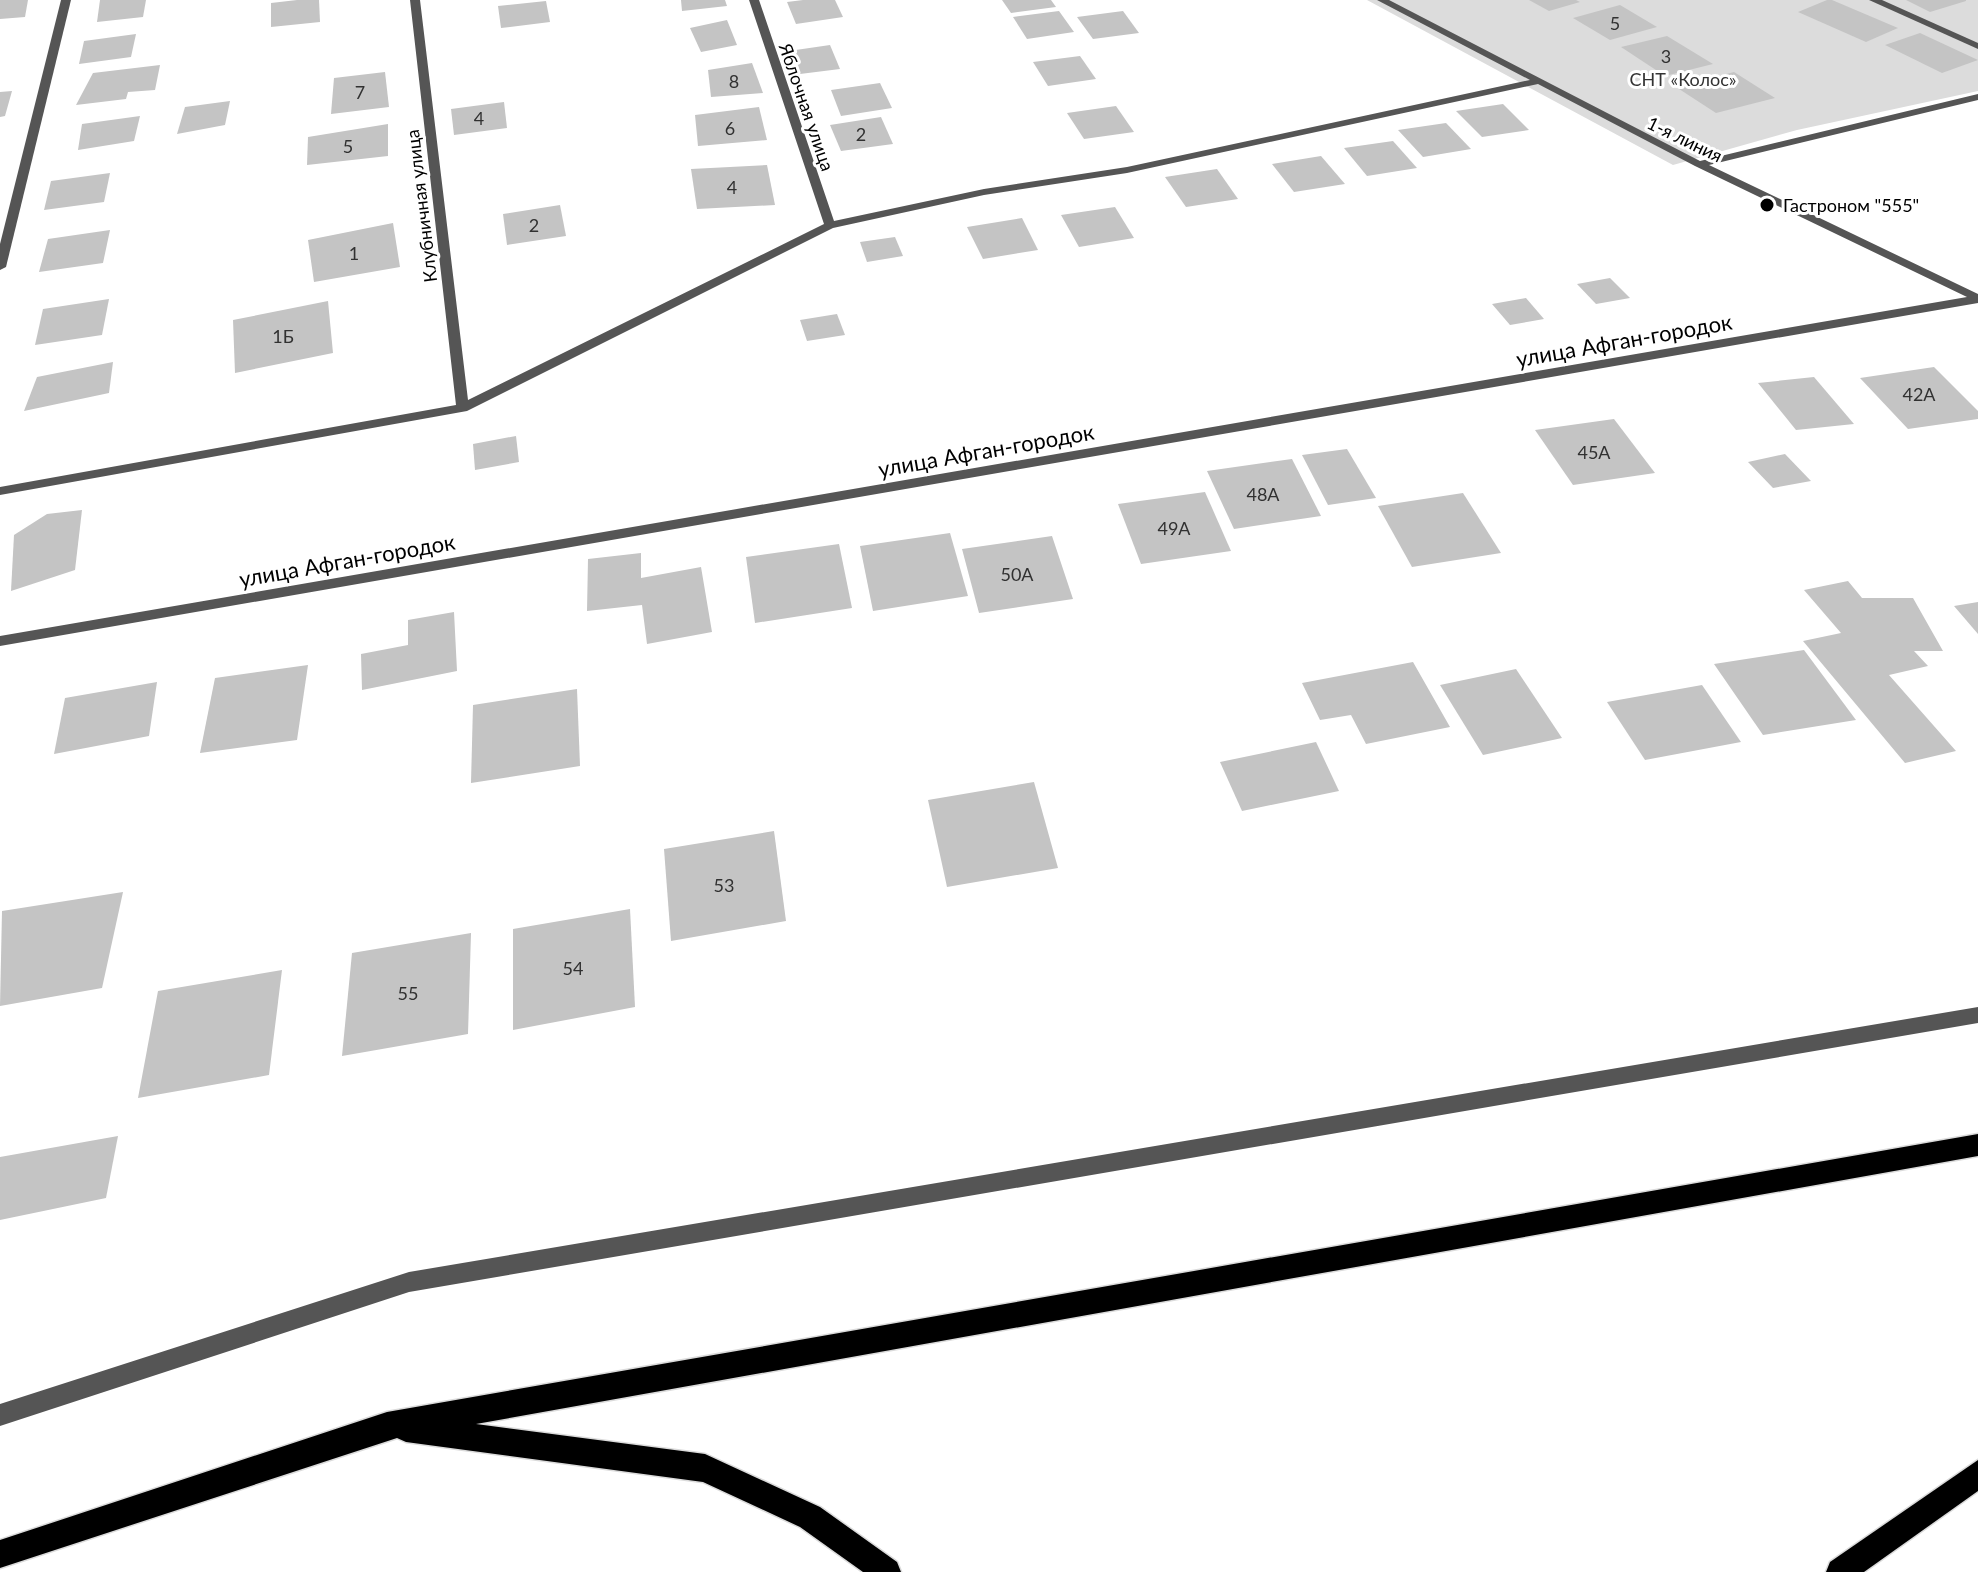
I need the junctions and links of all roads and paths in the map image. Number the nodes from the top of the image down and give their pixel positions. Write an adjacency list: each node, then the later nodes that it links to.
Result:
1 (66, 0): 11 (street)
2 (415, 0): 13 (street, Клубничная улица)
3 (754, 0): 10 (street, Яблочная улица)
4 (1382, 0): 7 (street, 1-я линия)
5 (1874, 0): 6 (street)
6 (1978, 46)
7 (1536, 82): 9 (street, 1-я линия); 10 (street)
8 (1978, 97): 9 (street)
9 (1699, 164): 12 (street, 1-я линия)
10 (830, 225): 13 (street)
11 (0, 267)
12 (1978, 298): 15 (street, улица Афган-городок)
13 (463, 408): 14 (street)
14 (0, 491)
15 (0, 641)
16 (1978, 1015): 18 (street)
17 (1978, 1145): 19 (main road)
18 (0, 1415)
19 (387, 1426): 21 (main road); 22 (main road)
20 (1978, 1474): 23 (main road)
21 (0, 1554)
22 (887, 1572)
23 (1840, 1572)

